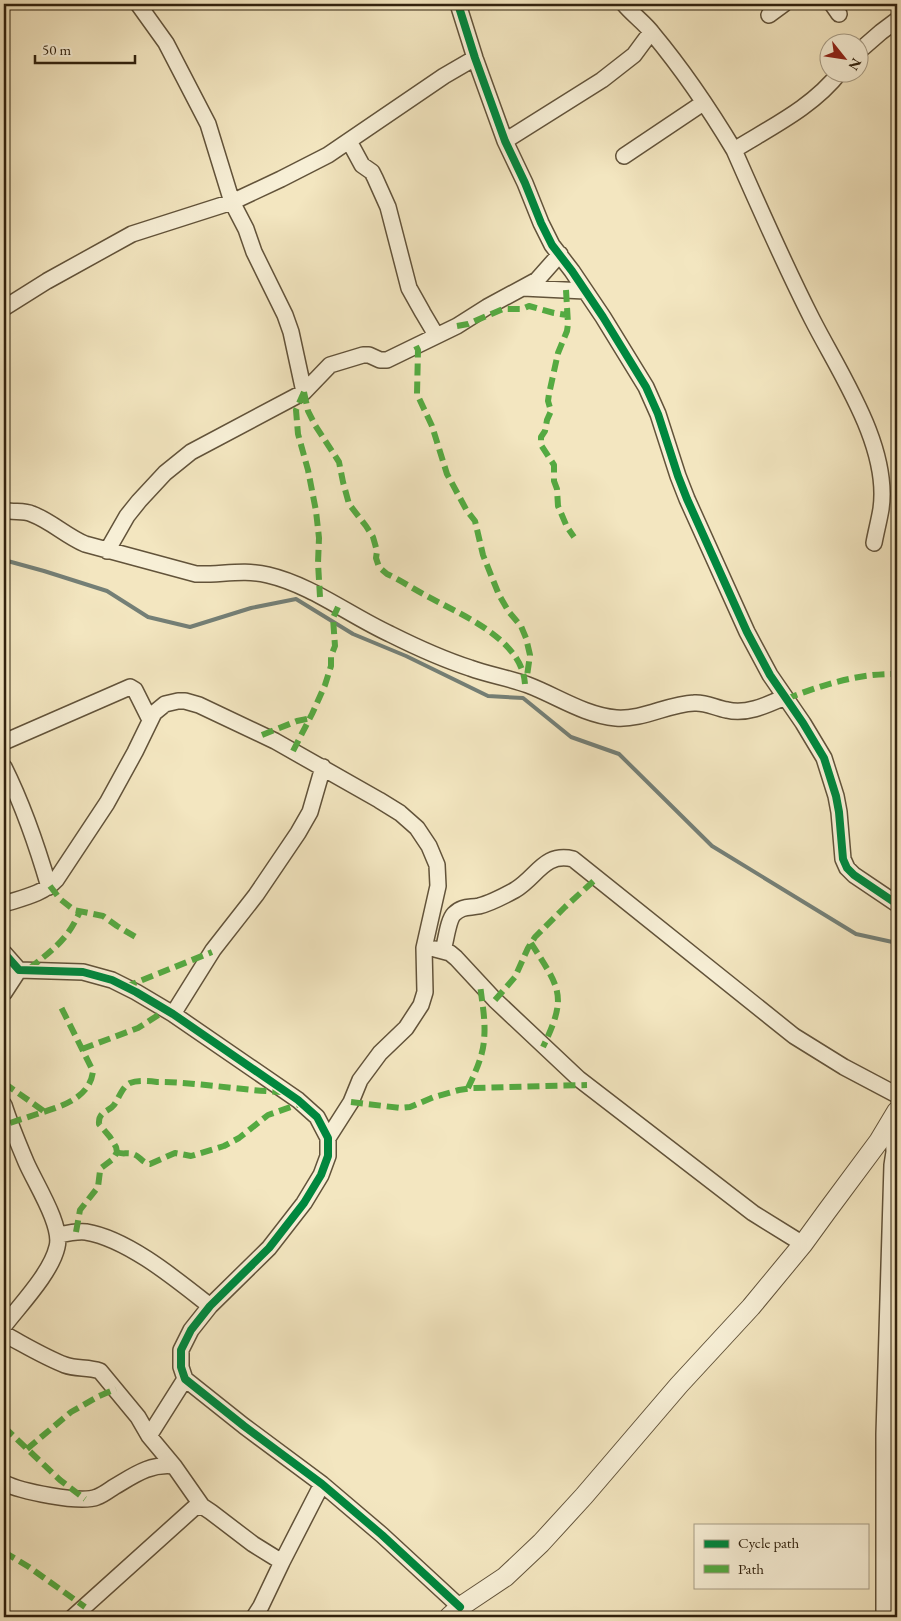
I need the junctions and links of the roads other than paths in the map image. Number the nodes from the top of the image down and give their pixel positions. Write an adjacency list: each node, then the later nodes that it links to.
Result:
1 (138, 4): 16 (street)
2 (458, 4): 9 (street)
3 (624, 4): 7 (street)
4 (784, 4): 5 (street)
5 (769, 14)
6 (897, 20): 8 (street)
7 (652, 32): 11 (street); 13 (street)
8 (868, 43)
9 (475, 58): 12 (street); 13 (street)
10 (832, 82): 14 (street)
11 (703, 102): 14 (street); 15 (street)
12 (349, 141): 16 (street); 21 (street)
13 (505, 141): 17 (street)
14 (734, 150): 24 (street)
15 (624, 156)
16 (232, 202): 20 (street); 22 (street)
17 (560, 254): 18 (street); 19 (street)
18 (524, 288): 19 (street); 21 (street)
19 (585, 291): 26 (street)
20 (4, 308)
21 (436, 335): 22 (street)
22 (304, 392): 25 (street)
23 (4, 510): 25 (street)
24 (874, 543)
25 (106, 551): 26 (street)
26 (785, 697): 33 (street)
27 (150, 720): 28 (street); 30 (street); 31 (street)
28 (4, 742)
29 (4, 767): 31 (street)
30 (323, 767): 34 (street); 39 (street)
31 (49, 887): 32 (street)
32 (4, 904)
33 (897, 904)
34 (424, 948): 35 (street); 42 (street)
35 (443, 950): 41 (street); 45 (street)
36 (4, 952): 37 (street)
37 (19, 970): 38 (street); 39 (street)
38 (4, 993)
39 (173, 1014): 42 (street)
40 (5, 1110): 44 (street)
41 (896, 1110): 43 (street); 45 (street)
42 (328, 1138): 46 (street)
43 (894, 1167): 50 (street)
44 (57, 1232): 46 (street); 47 (street)
45 (803, 1244): 57 (street)
46 (210, 1306): 49 (street)
47 (4, 1326)
48 (4, 1334): 51 (street)
49 (185, 1379): 51 (street); 54 (street)
50 (891, 1435): 60 (street)
51 (149, 1436): 52 (street)
52 (174, 1466): 53 (street); 55 (street)
53 (4, 1483)
54 (322, 1484): 56 (street); 57 (street)
55 (202, 1506): 56 (street); 58 (street)
56 (282, 1562): 59 (street)
57 (455, 1612)
58 (73, 1617)
59 (254, 1617)
60 (884, 1617)

